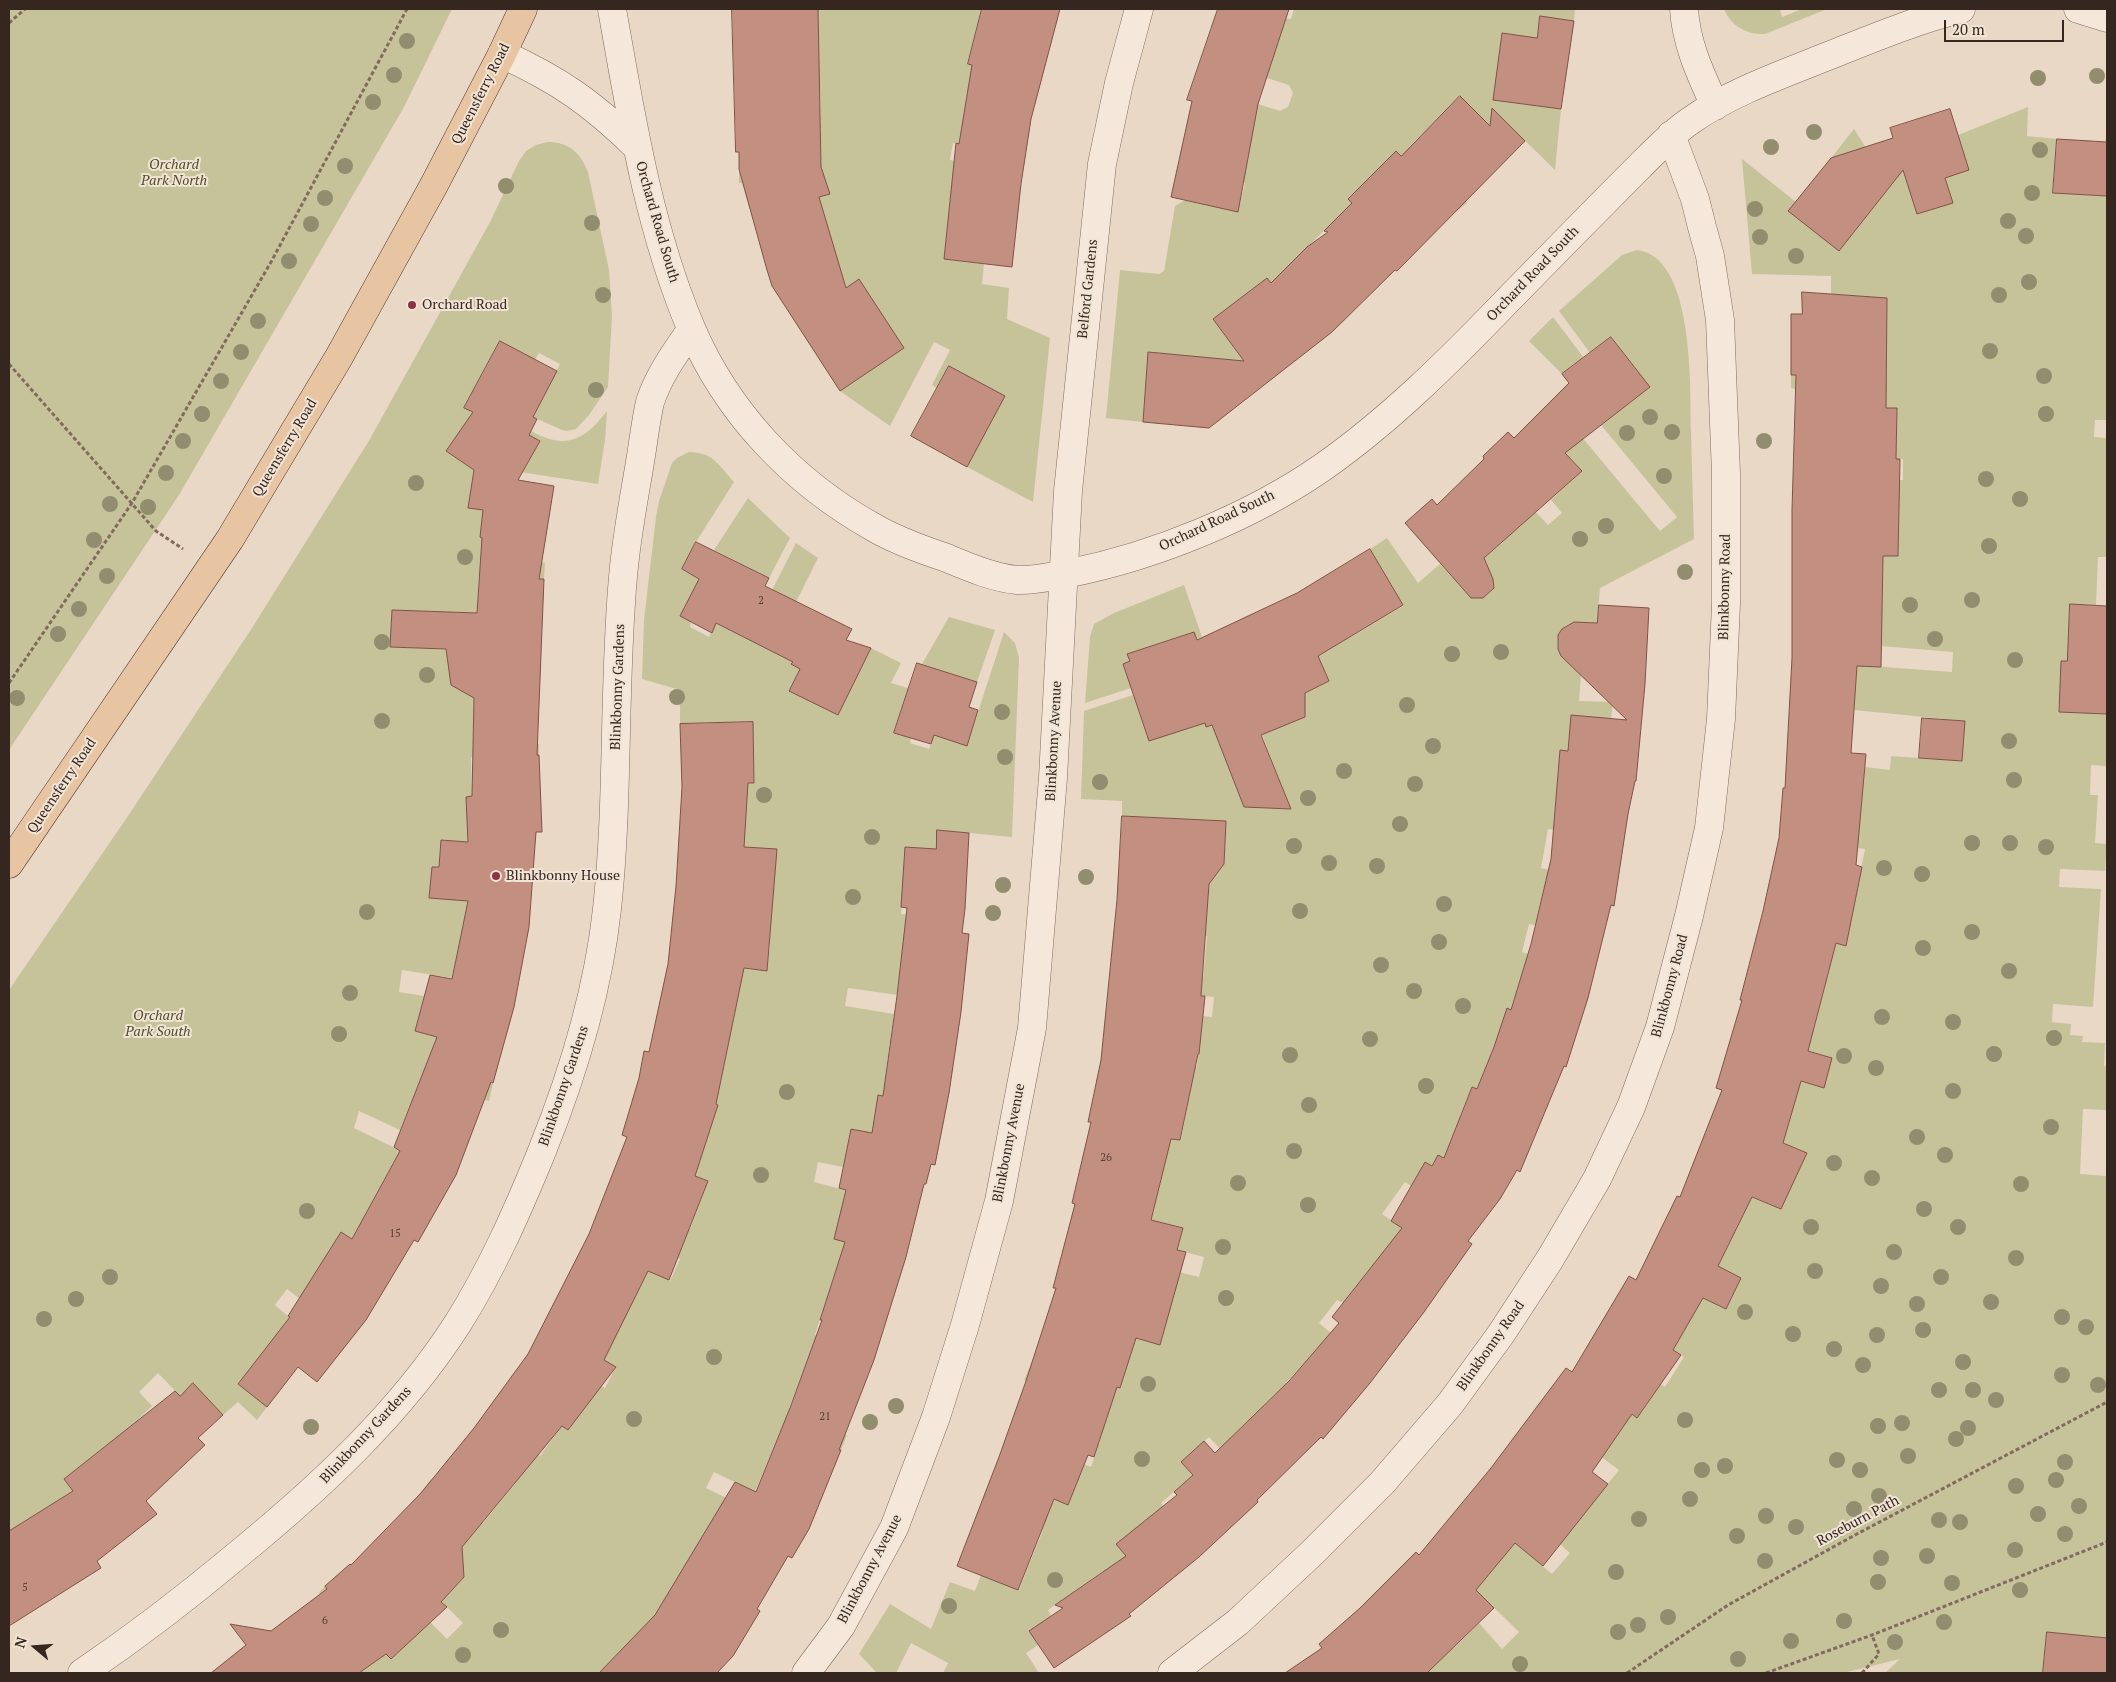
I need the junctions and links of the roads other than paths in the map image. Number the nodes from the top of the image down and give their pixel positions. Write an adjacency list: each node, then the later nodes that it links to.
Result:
1 (523, 9): 8 (main road, Queensferry Road)
2 (612, 9): 11 (street, Orchard Road South)
3 (1139, 9): 13 (street, Belford Gardens)
4 (1684, 9): 9 (street)
5 (1961, 9): 9 (street, Orchard Road South)
6 (2078, 9): 7 (street)
7 (2107, 18)
8 (502, 54): 11 (street, Orchard Road South); 14 (main road, Queensferry Road)
9 (1715, 106): 10 (street, Orchard Road South)
10 (1671, 135): 13 (street, Orchard Road South); 17 (street, Blinkbonny Road)
11 (637, 147): 12 (street, Orchard Road South)
12 (691, 330): 13 (street, Orchard Road South); 15 (street, Blinkbonny Gardens)
13 (1063, 574): 16 (street, Blinkbonny Avenue)
14 (9, 864)
15 (82, 1673)
16 (806, 1673)
17 (1172, 1673)

